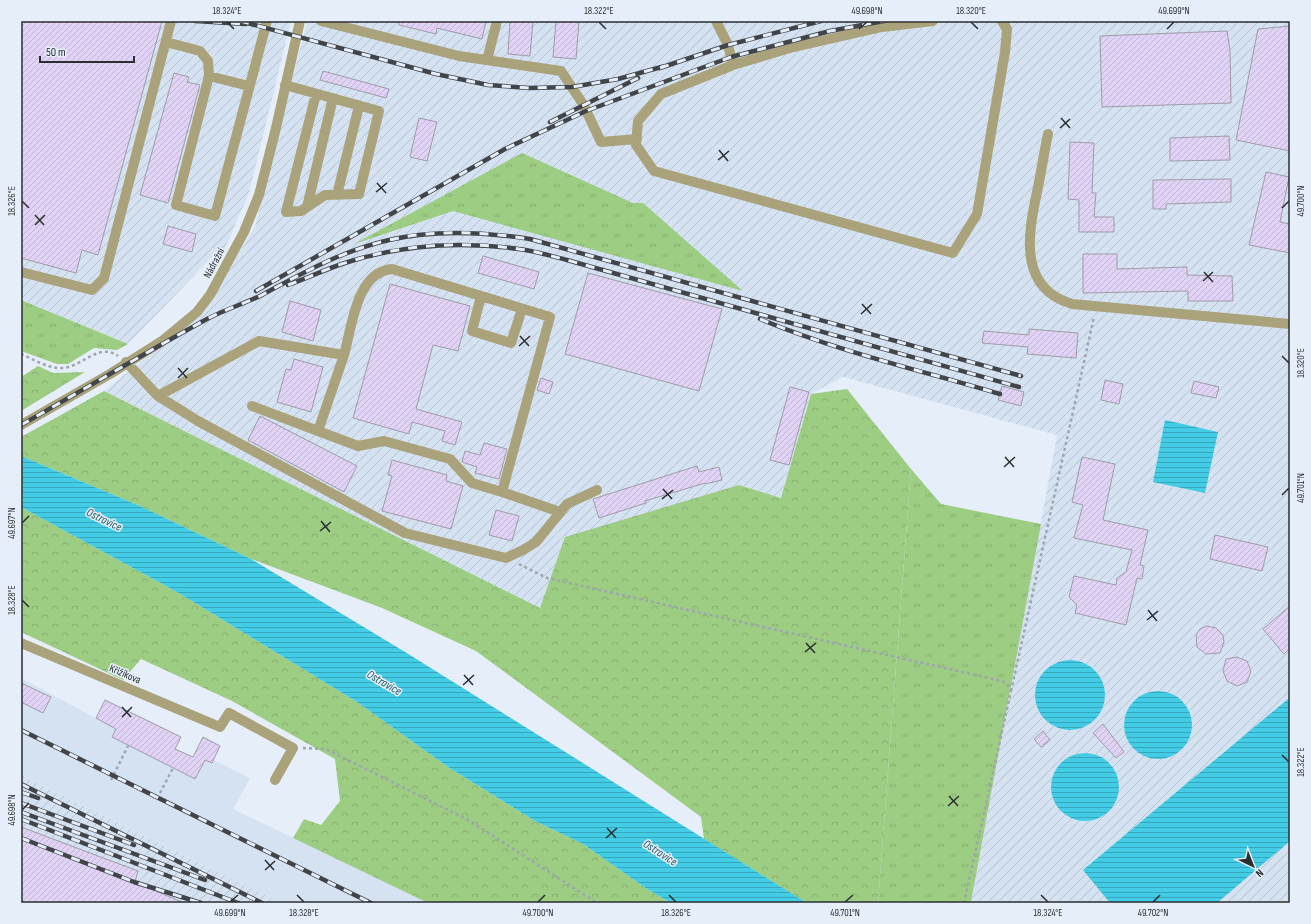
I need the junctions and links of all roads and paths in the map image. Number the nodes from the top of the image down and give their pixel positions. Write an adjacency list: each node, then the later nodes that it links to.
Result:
1 (171, 21): 9 (street)
2 (267, 21): 14 (street)
3 (300, 21): 13 (street, Nádražní)
4 (321, 21): 10 (street)
5 (497, 21): 10 (street)
6 (716, 21): 11 (street)
7 (933, 21): 11 (street)
8 (1002, 21): 19 (street)
9 (166, 42): 12 (street); 22 (street)
10 (487, 60): 19 (street)
11 (733, 66): 19 (street)
12 (210, 76): 14 (street); 14 (street)
13 (285, 85): 15 (street); 29 (street, Nádražní)
14 (249, 86)
15 (316, 94): 16 (street); 21 (street)
16 (333, 98): 17 (street); 21 (street)
17 (359, 106): 20 (street); 20 (street)
18 (1048, 134): 24 (street)
19 (637, 139)
20 (337, 195): 21 (street)
21 (307, 207)
22 (21, 272)
23 (481, 296): 25 (street); 25 (street); 28 (street)
24 (1097, 306): 26 (street); 39 (path)
25 (522, 309): 35 (street)
26 (1290, 324)
27 (21, 354): 29 (path)
28 (344, 355): 30 (street); 33 (street)
29 (126, 362): 30 (street); 32 (street, Nádražní)
30 (158, 396): 37 (street)
31 (252, 406): 33 (street)
32 (21, 425)
33 (318, 431): 35 (street)
34 (597, 490): 36 (street)
35 (502, 492): 36 (street)
36 (560, 512): 37 (street)
37 (506, 558): 39 (path)
38 (21, 643): 41 (street, Křižíkova)
39 (1011, 691): 47 (path)
40 (128, 746): 43 (path)
41 (293, 748): 44 (street); 46 (path)
42 (173, 768): 45 (path)
43 (111, 780)
44 (275, 780)
45 (160, 793)
46 (597, 903)
47 (964, 903)

